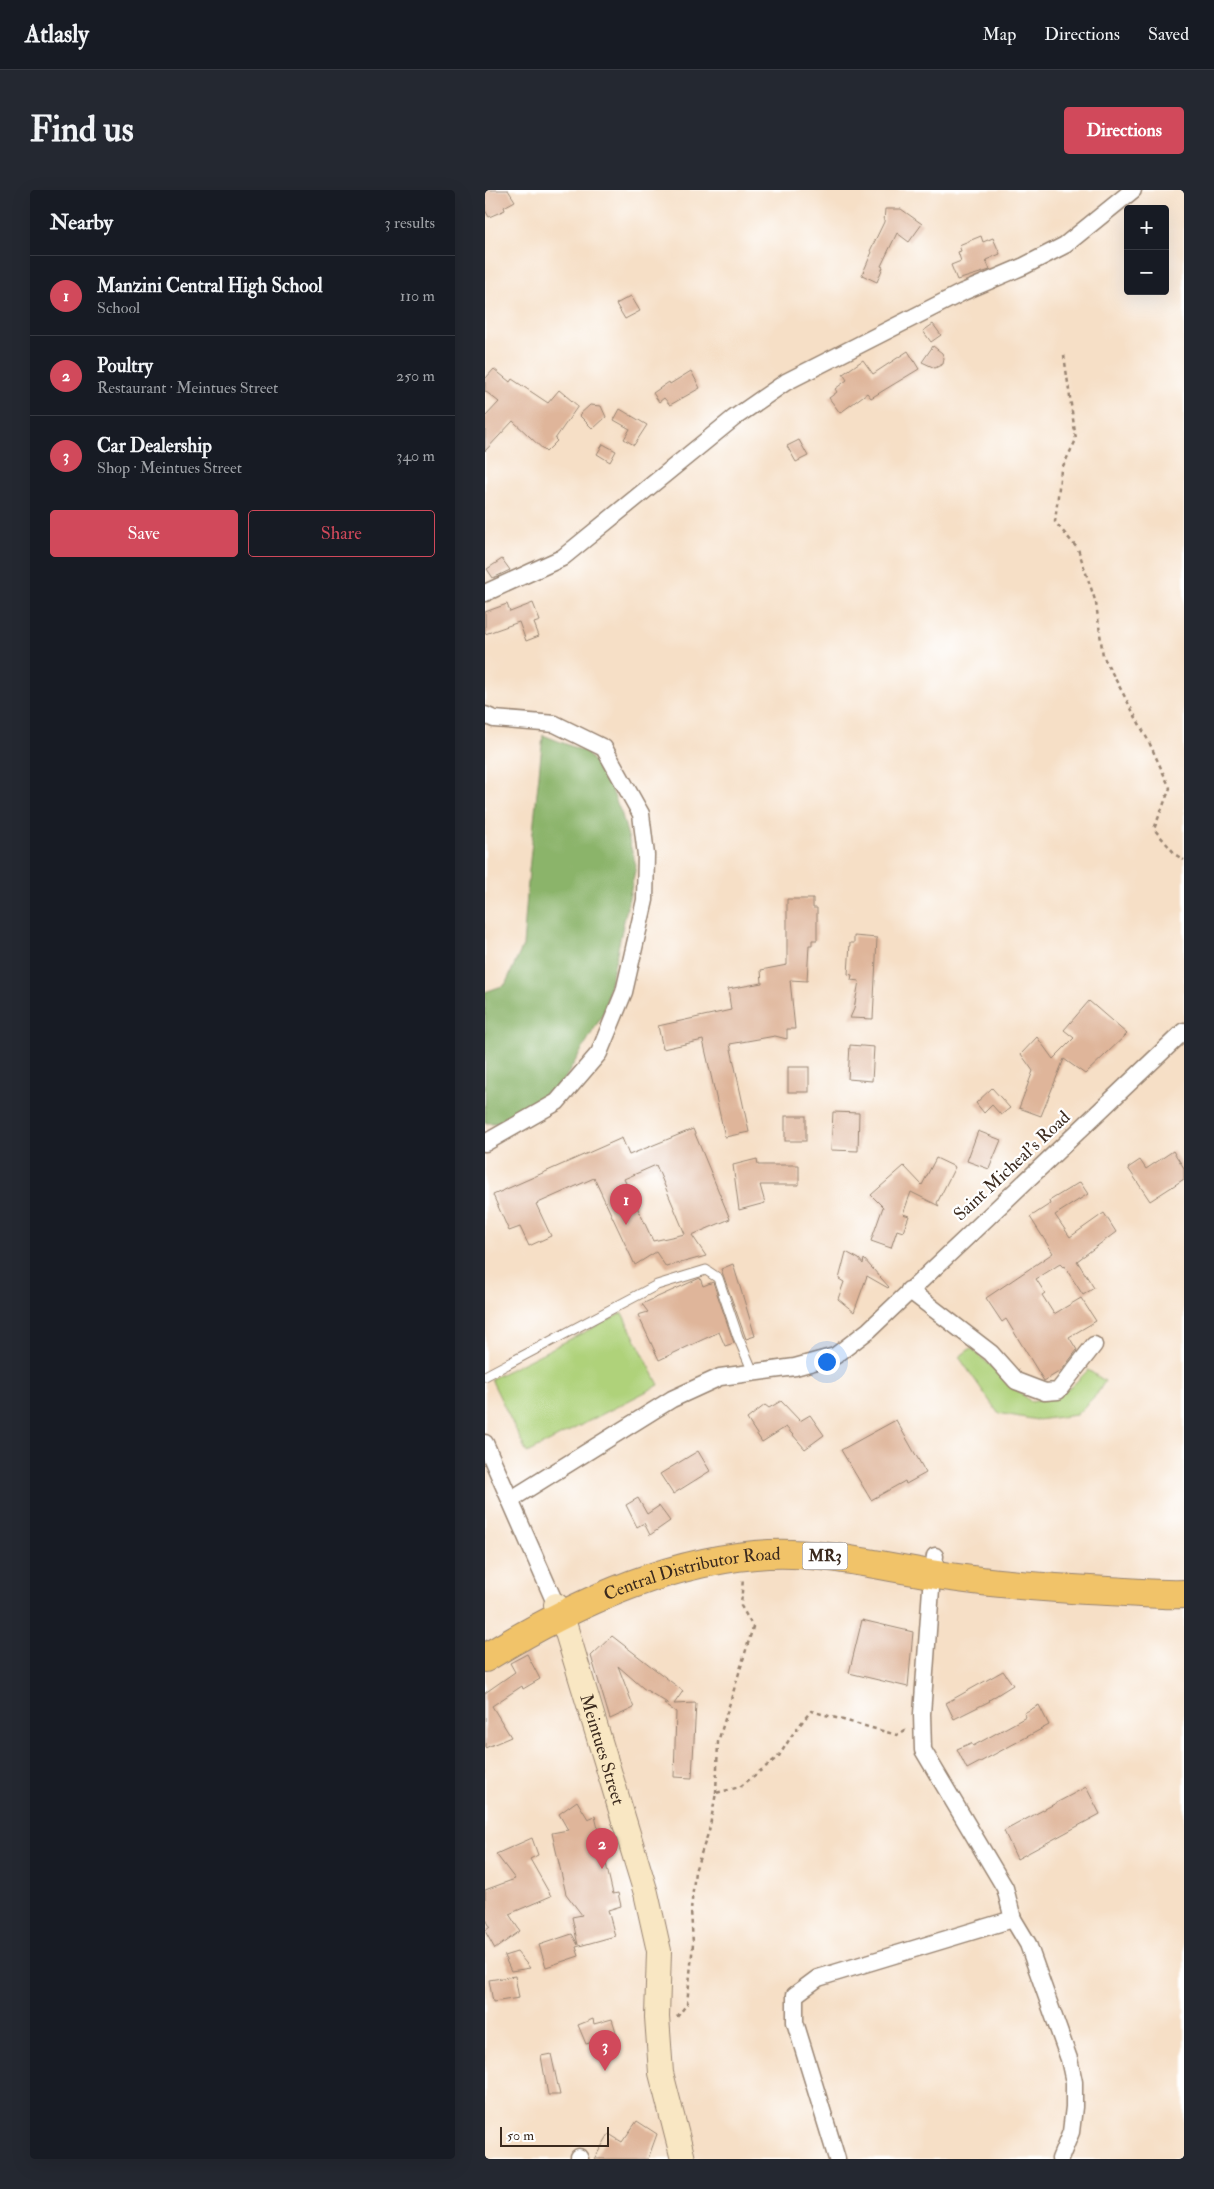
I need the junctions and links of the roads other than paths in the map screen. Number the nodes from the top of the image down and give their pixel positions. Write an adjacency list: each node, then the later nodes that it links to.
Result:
1 (1133, 190): 2 (street)
2 (485, 593)
3 (485, 715): 5 (street)
4 (1184, 1031): 6 (street, Saint Micheal's Road)
5 (485, 1143)
6 (909, 1290): 7 (street); 8 (street, Saint Micheal's Road)
7 (1095, 1345)
8 (753, 1372): 9 (lane); 11 (street, Saint Micheal's Road)
9 (485, 1376)
10 (485, 1443): 11 (street, Meintues Street)
11 (510, 1500): 15 (street, Meintues Street)
12 (934, 1565): 13 (highway, Central Distributor Road / MR3); 14 (highway, Central Distributor Road / MR3); 15 (highway, Central Distributor Road / MR3); 15 (highway, Central Distributor Road / MR3); 18 (street)
13 (1184, 1581)
14 (1184, 1594)
15 (559, 1611): 16 (highway, Central Distributor Road / MR3); 17 (highway, Central Distributor Road / MR3); 19 (street, Meintues Street)
16 (485, 1642)
17 (485, 1658)
18 (1013, 1920): 20 (street); 21 (street)
19 (683, 2159)
20 (837, 2159)
21 (1060, 2159)

